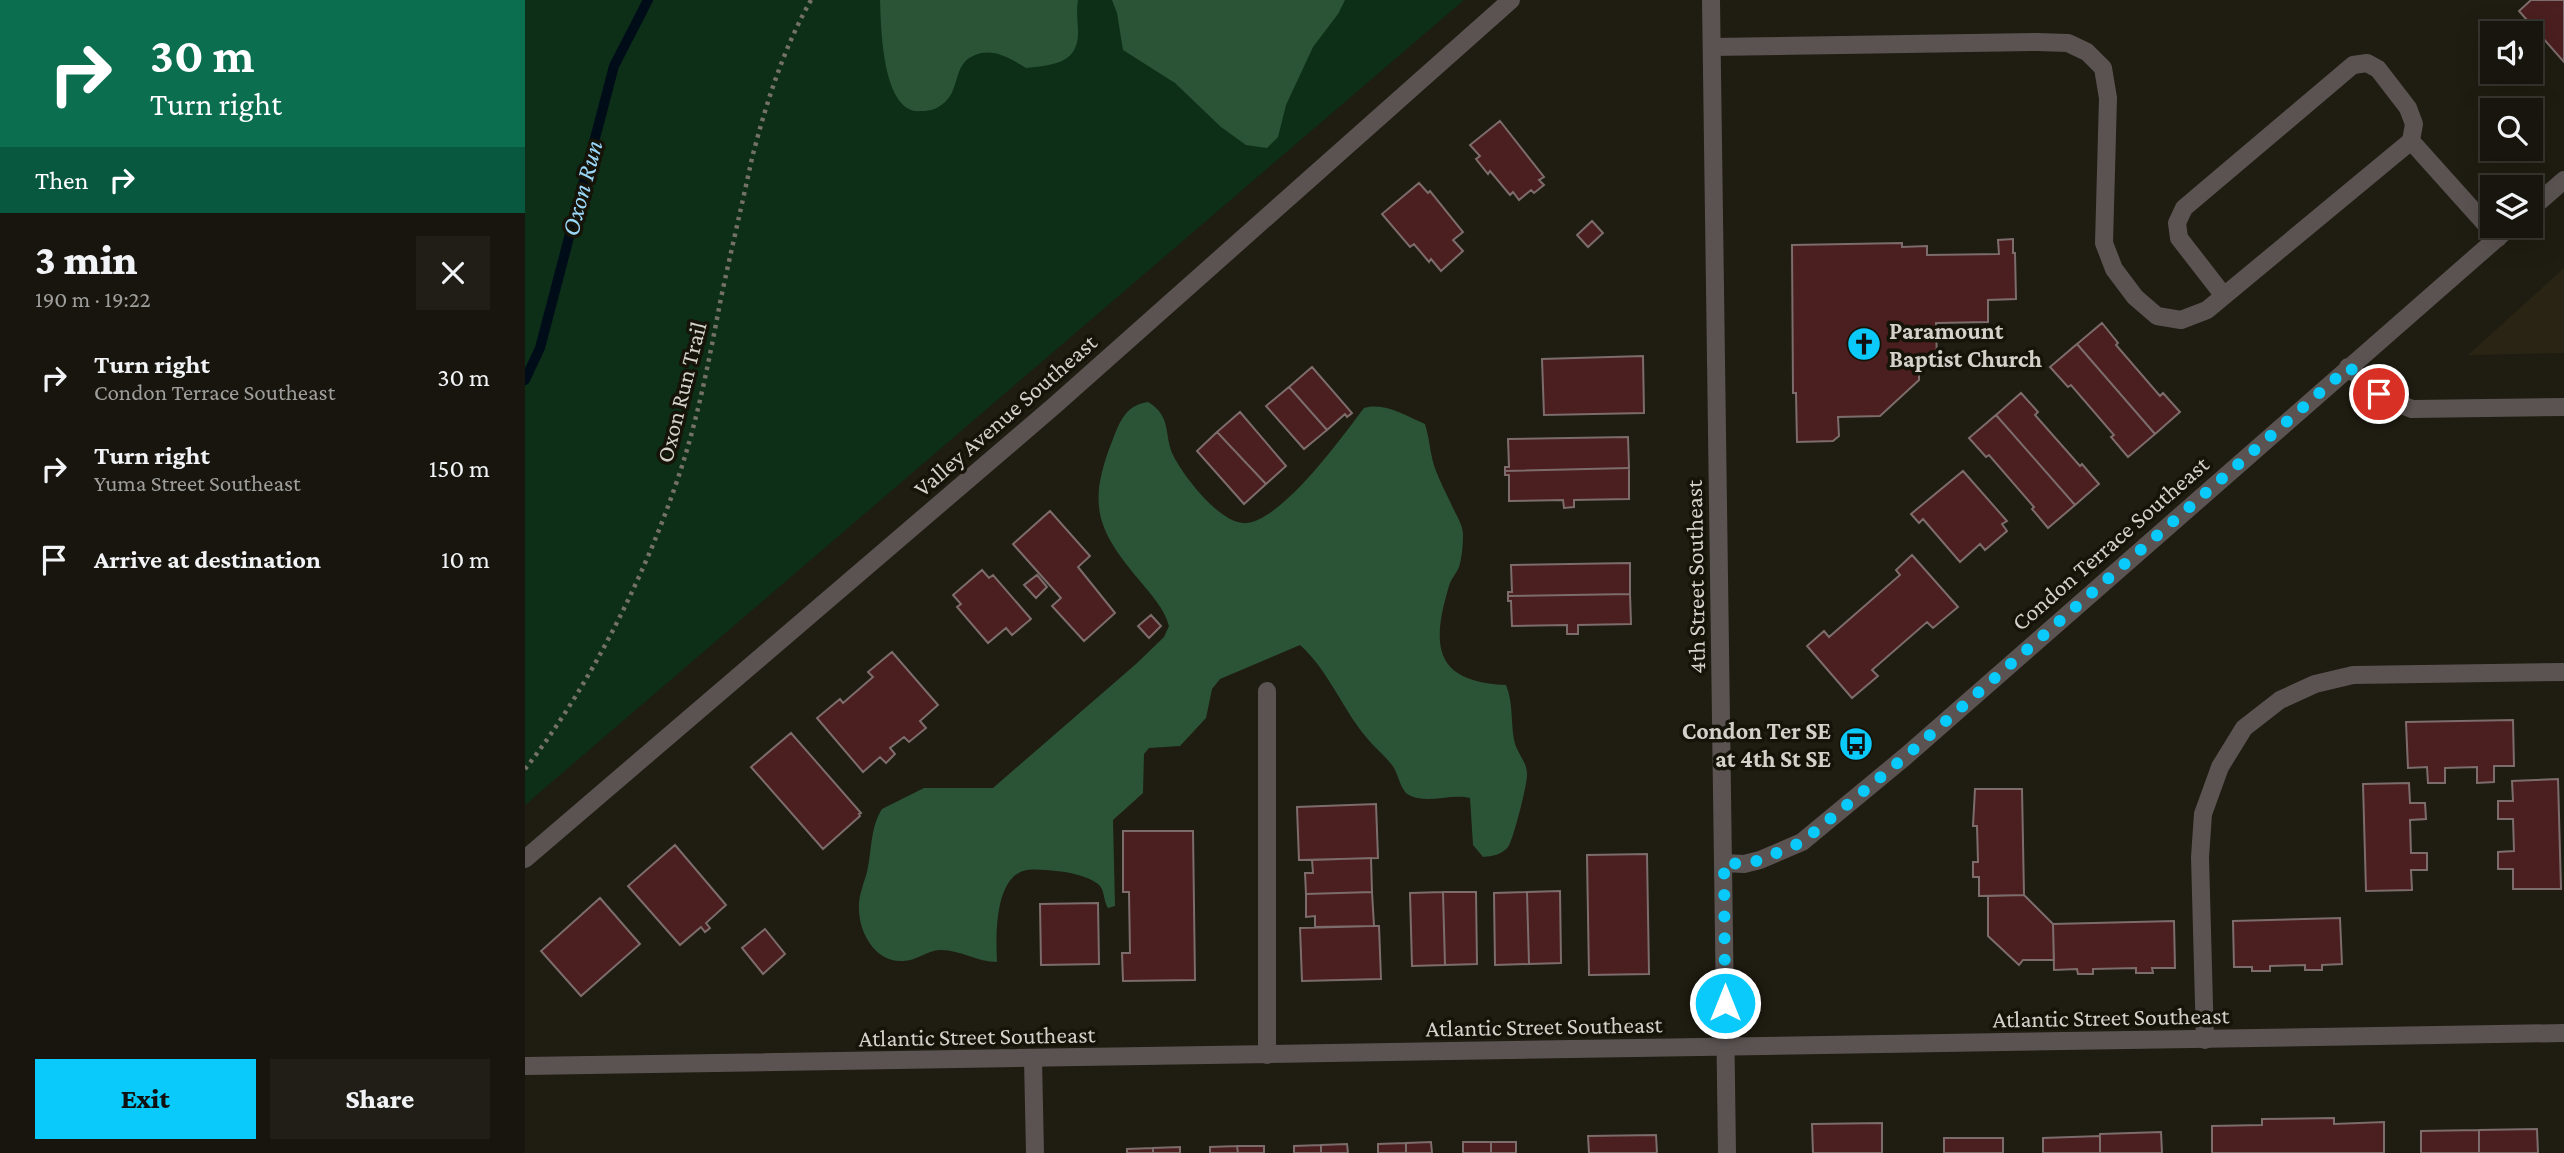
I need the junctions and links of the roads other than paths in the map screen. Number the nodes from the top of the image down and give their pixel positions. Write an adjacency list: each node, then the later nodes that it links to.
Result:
1 (1511, 0): 14 (street, Valley Avenue Southeast)
2 (1711, 0): 3 (street, 4th Street Southeast)
3 (1712, 47): 9 (street); 15 (street, 4th Street Southeast)
4 (2411, 141): 7 (street); 9 (street); 9 (street)
5 (2564, 180): 6 (street)
6 (2543, 198)
7 (2480, 208)
8 (2498, 238): 10 (street, Condon Terrace Southeast)
9 (2224, 296)
10 (2349, 367): 11 (street); 15 (street, Condon Terrace Southeast)
11 (2564, 407)
12 (2564, 672): 17 (street)
13 (1267, 691): 19 (street)
14 (525, 859)
15 (1724, 863): 18 (street, 4th Street Southeast)
16 (2564, 1033): 17 (street, Atlantic Street Southeast)
17 (2205, 1040): 18 (street, Atlantic Street Southeast)
18 (1725, 1047): 19 (street, Atlantic Street Southeast); 23 (street, 4th Street Southeast)
19 (1267, 1055): 20 (street, Atlantic Street Southeast)
20 (1033, 1059): 21 (street, Atlantic Street Southeast); 22 (street)
21 (525, 1066)
22 (1035, 1153)
23 (1727, 1153)

